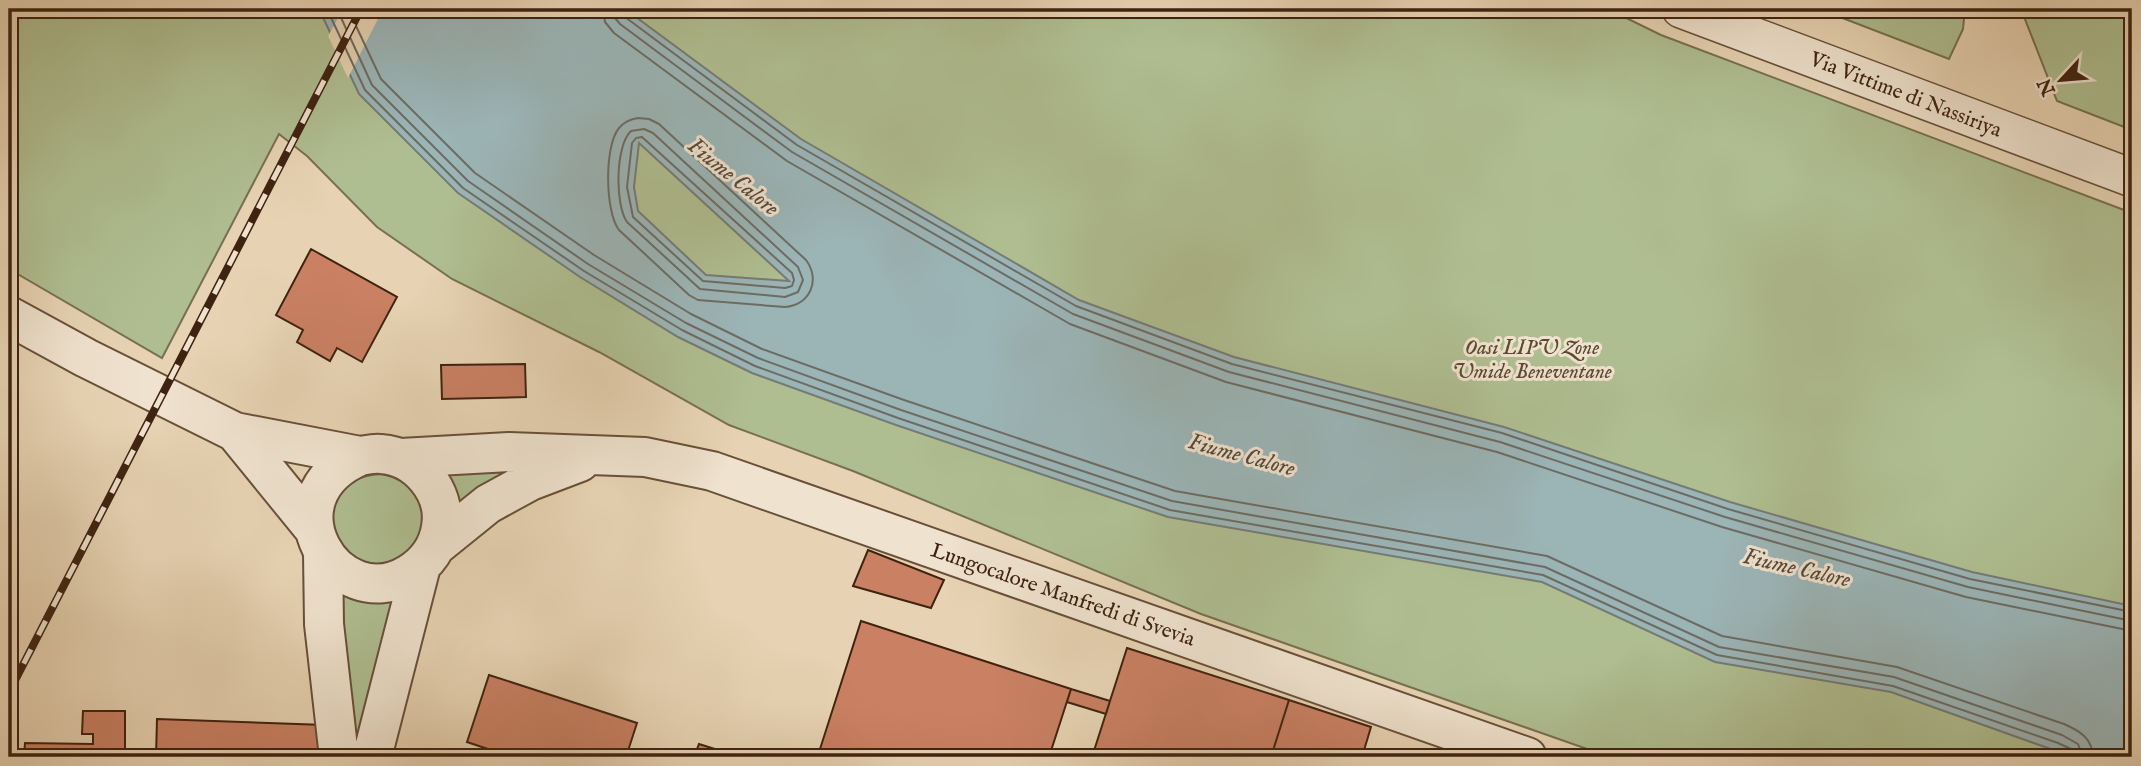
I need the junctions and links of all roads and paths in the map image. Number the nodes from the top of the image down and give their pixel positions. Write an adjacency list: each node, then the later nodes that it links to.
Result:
1 (1681, 9): 2 (street, Via Vittime di Nassiriya)
2 (2132, 178)
3 (9, 316): 4 (street)
4 (235, 432): 5 (street); 8 (street)
5 (360, 456): 7 (street); 8 (street)
6 (595, 456): 7 (street, Lungocalore Manfredi di Svevia); 9 (street, Lungocalore Manfredi di Svevia); 12 (street, Lungocalore Manfredi di Svevia)
7 (401, 458): 9 (street)
8 (319, 541): 9 (street); 10 (street)
9 (428, 556): 11 (street)
10 (339, 757)
11 (372, 757)
12 (1527, 757)

